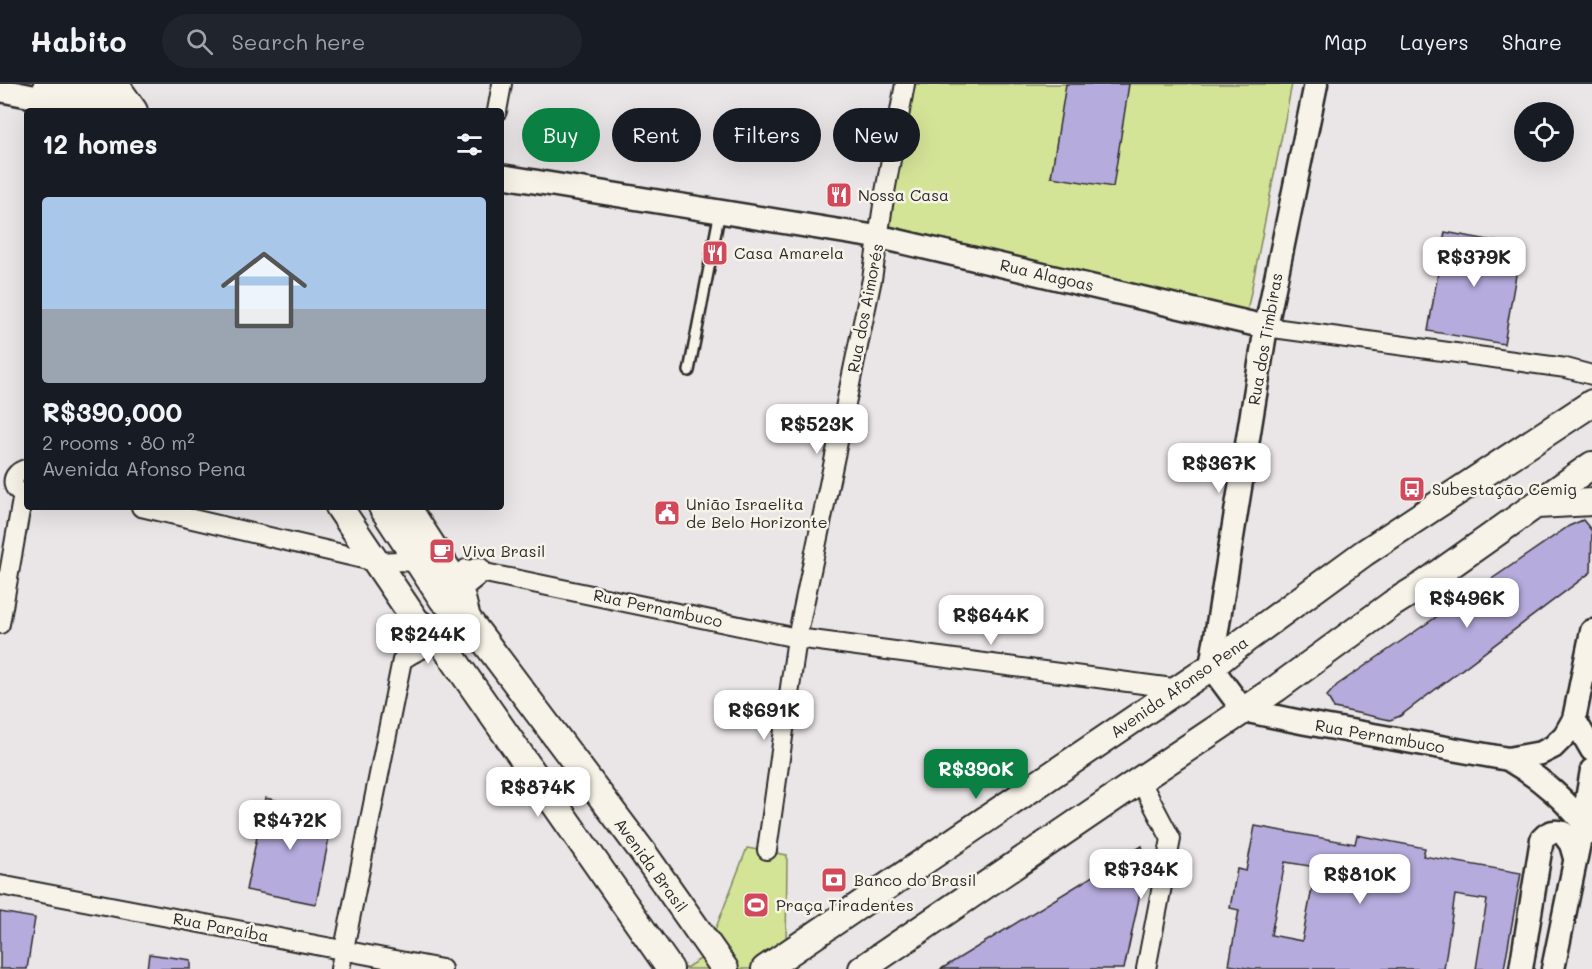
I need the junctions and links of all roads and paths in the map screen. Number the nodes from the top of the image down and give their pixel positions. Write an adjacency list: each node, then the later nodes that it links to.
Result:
1 (502, 84): 7 (street)
2 (905, 84): 10 (street, Rua dos Aimorés)
3 (1316, 84): 11 (street, Rua dos Timbiras)
4 (0, 90): 5 (street)
5 (78, 96): 6 (main road)
6 (123, 108)
7 (498, 108)
8 (504, 176): 9 (street, Rua Alagoas)
9 (720, 211): 10 (street, Rua Alagoas); 12 (lane)
10 (878, 237): 11 (street, Rua Alagoas); 30 (street, Rua dos Aimorés)
11 (1266, 327): 13 (street, Rua Alagoas); 32 (street, Rua dos Timbiras)
12 (689, 371)
13 (1592, 375)
14 (1592, 403): 32 (main road, Avenida Afonso Pena)
15 (1592, 465): 20 (main road)
16 (19, 472): 17 (street)
17 (24, 494)
18 (24, 499): 28 (street)
19 (1592, 502): 20 (main road)
20 (1537, 505): 34 (main road)
21 (155, 510): 26 (street, Rua Pernambuco)
22 (342, 510): 26 (main road, Avenida Brasil)
23 (364, 510): 26 (main road, Avenida Brasil)
24 (383, 510): 26 (main road, Avenida Brasil)
25 (417, 513): 27 (main road, Avenida Brasil)
26 (398, 562): 27 (main road, Avenida Brasil); 27 (street, Rua Pernambuco); 31 (main road, Avenida Brasil)
27 (452, 586): 30 (street, Rua Pernambuco); 31 (main road, Avenida Brasil); 48 (main road, Avenida Brasil)
28 (0, 624)
29 (1592, 631): 35 (street)
30 (797, 638): 33 (street, Rua Pernambuco); 41 (street, Rua dos Aimorés)
31 (440, 640): 44 (street); 47 (main road, Avenida Brasil)
32 (1212, 667): 33 (main road, Avenida Afonso Pena); 34 (street)
33 (1179, 689): 49 (main road, Avenida Afonso Pena)
34 (1243, 710): 37 (street, Rua Pernambuco); 39 (main road)
35 (1574, 719): 36 (street); 37 (street)
36 (1592, 750)
37 (1508, 759): 40 (street, Rua Pernambuco)
38 (1592, 770): 40 (street)
39 (1140, 780): 50 (main road); 51 (street)
40 (1587, 828): 42 (street)
41 (767, 850)
42 (1575, 858): 52 (street); 53 (street)
43 (0, 885): 44 (street, Rua Paraíba)
44 (343, 951): 45 (street); 46 (street, Rua Paraíba)
45 (340, 969)
46 (442, 969)
47 (670, 969)
48 (725, 969)
49 (765, 969)
50 (862, 969)
51 (1146, 969)
52 (1521, 969)
53 (1553, 969)

